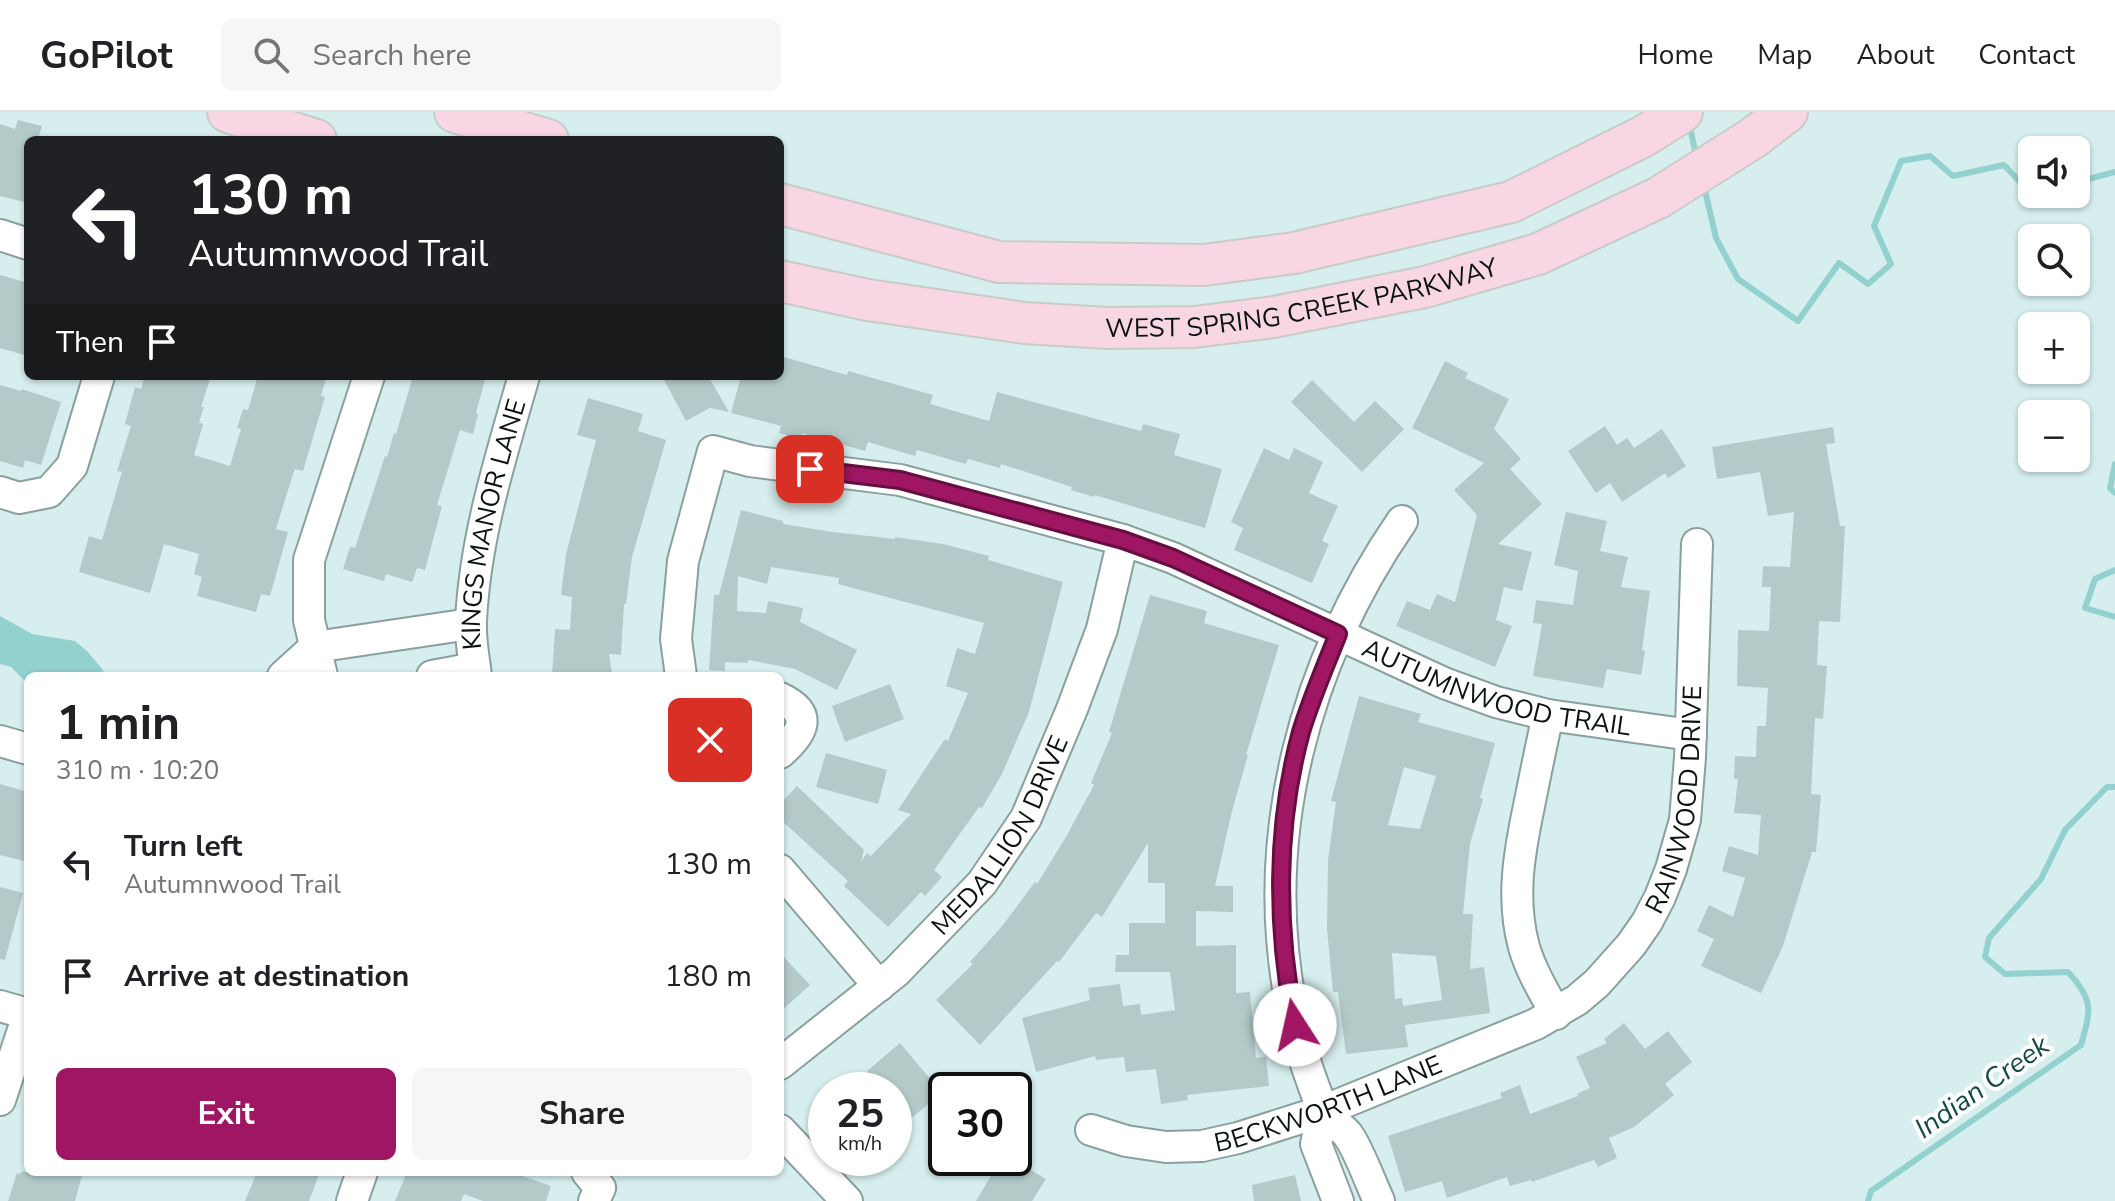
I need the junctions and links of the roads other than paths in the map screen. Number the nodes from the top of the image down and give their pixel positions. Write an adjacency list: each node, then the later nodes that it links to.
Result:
1 (228, 112): 5 (main road)
2 (455, 112): 6 (main road)
3 (1682, 112): 7 (main road, WEST SPRING CREEK PARKWAY)
4 (1787, 112): 10 (main road, WEST SPRING CREEK PARKWAY)
5 (303, 136)
6 (535, 136)
7 (784, 205)
8 (0, 235): 9 (street)
9 (24, 243)
10 (784, 282)
11 (98, 380): 14 (street)
12 (368, 380): 20 (street)
13 (523, 380): 18 (street, KINGS MANOR LANE)
14 (0, 492)
15 (1402, 521): 19 (street)
16 (1123, 540): 19 (street, AUTUMNWOOD TRAIL); 23 (street, AUTUMNWOOD TRAIL); 31 (street, MEDALLION DRIVE)
17 (1697, 544): 26 (street, RAINWOOD DRIVE)
18 (470, 624): 20 (street); 22 (street, KINGS MANOR LANE)
19 (1338, 634): 25 (street, AUTUMNWOOD TRAIL); 38 (street)
20 (318, 661): 21 (street)
21 (292, 672)
22 (476, 672)
23 (680, 672)
24 (784, 700): 29 (street)
25 (1548, 715): 26 (street, AUTUMNWOOD TRAIL); 34 (street)
26 (1691, 735): 34 (street, RAINWOOD DRIVE)
27 (0, 741): 28 (street)
28 (24, 748)
29 (784, 749)
30 (784, 875): 31 (street)
31 (879, 986): 36 (street, MEDALLION DRIVE)
32 (0, 1006): 33 (street)
33 (24, 1014)
34 (1556, 1014): 38 (street, BECKWORTH LANE)
35 (24, 1027): 37 (street)
36 (784, 1061)
37 (0, 1100)
38 (1323, 1111): 39 (street, BECKWORTH LANE); 44 (street); 45 (street)
39 (1091, 1130)
40 (784, 1134): 43 (street)
41 (361, 1176): 42 (street)
42 (352, 1201)
43 (847, 1201)
44 (1338, 1201)
45 (1379, 1201)

